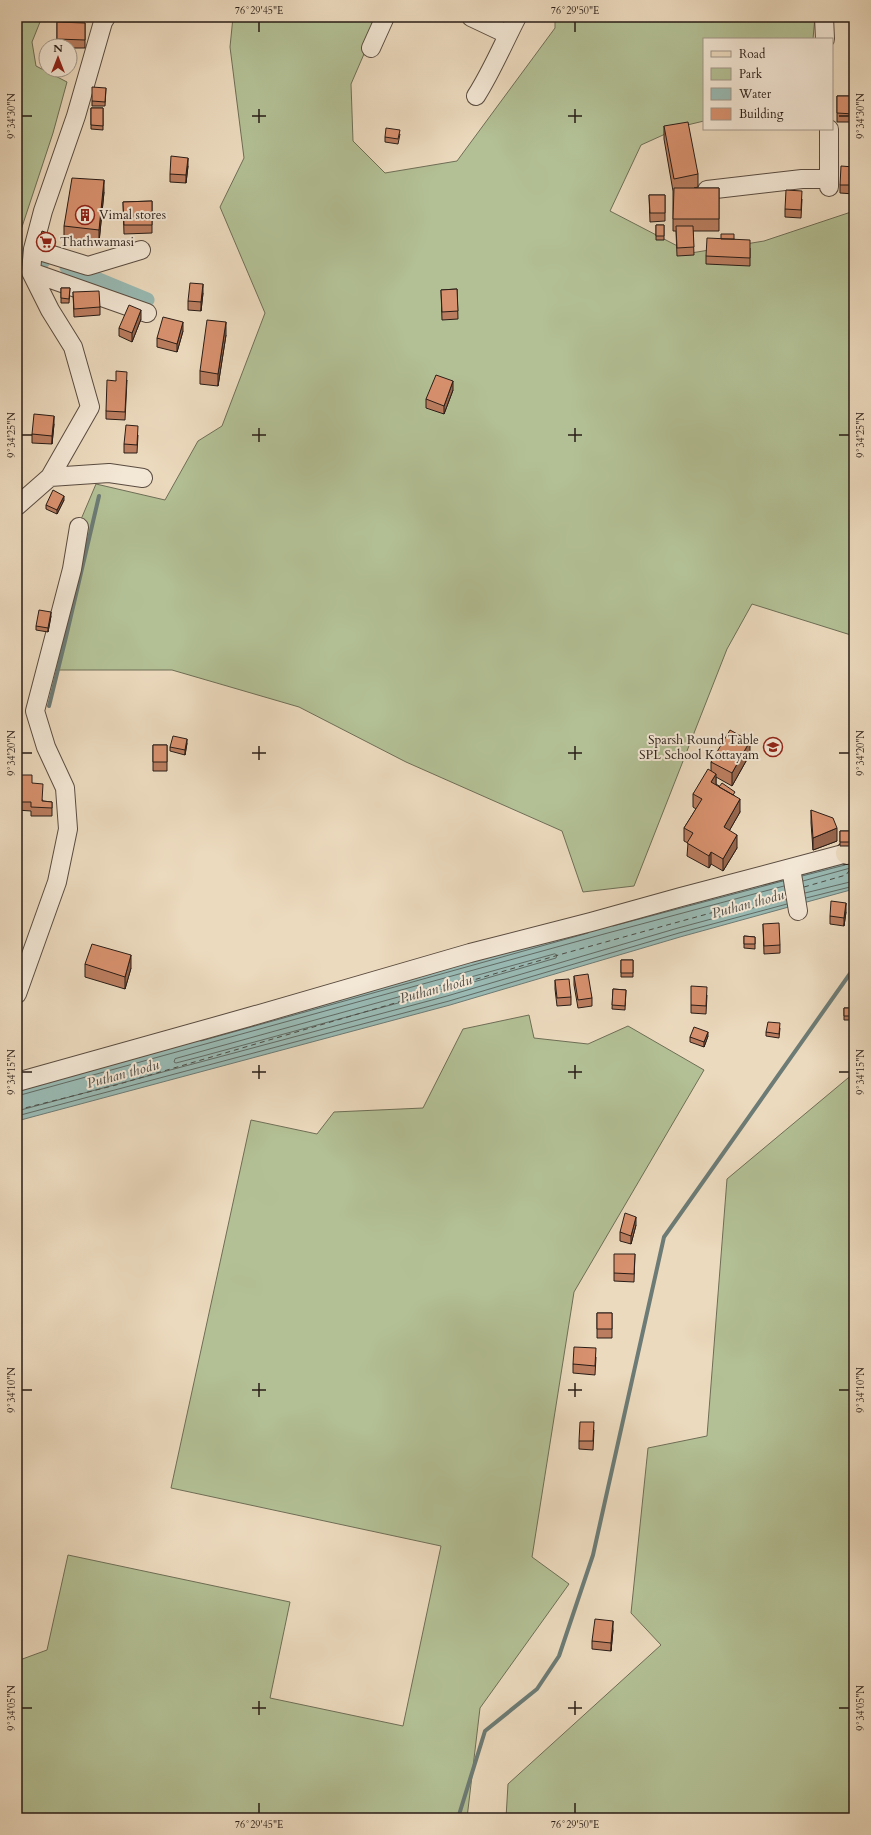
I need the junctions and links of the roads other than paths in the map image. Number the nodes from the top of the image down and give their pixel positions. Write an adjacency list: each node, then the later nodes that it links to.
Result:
1 (106, 17): 13 (street)
2 (385, 17): 8 (street)
3 (471, 17): 6 (street)
4 (517, 17): 6 (street)
5 (824, 17): 7 (street)
6 (507, 34): 9 (street)
7 (825, 38)
8 (371, 48)
9 (476, 96)
10 (829, 130): 11 (street)
11 (707, 190)
12 (141, 250): 13 (street)
13 (32, 259): 14 (street); 15 (street)
14 (147, 313)
15 (50, 477): 16 (street); 17 (street)
16 (143, 478)
17 (17, 506)
18 (78, 527): 22 (street)
19 (850, 852): 20 (street)
20 (790, 868): 21 (street); 23 (street)
21 (798, 911)
22 (17, 994)
23 (17, 1082)

